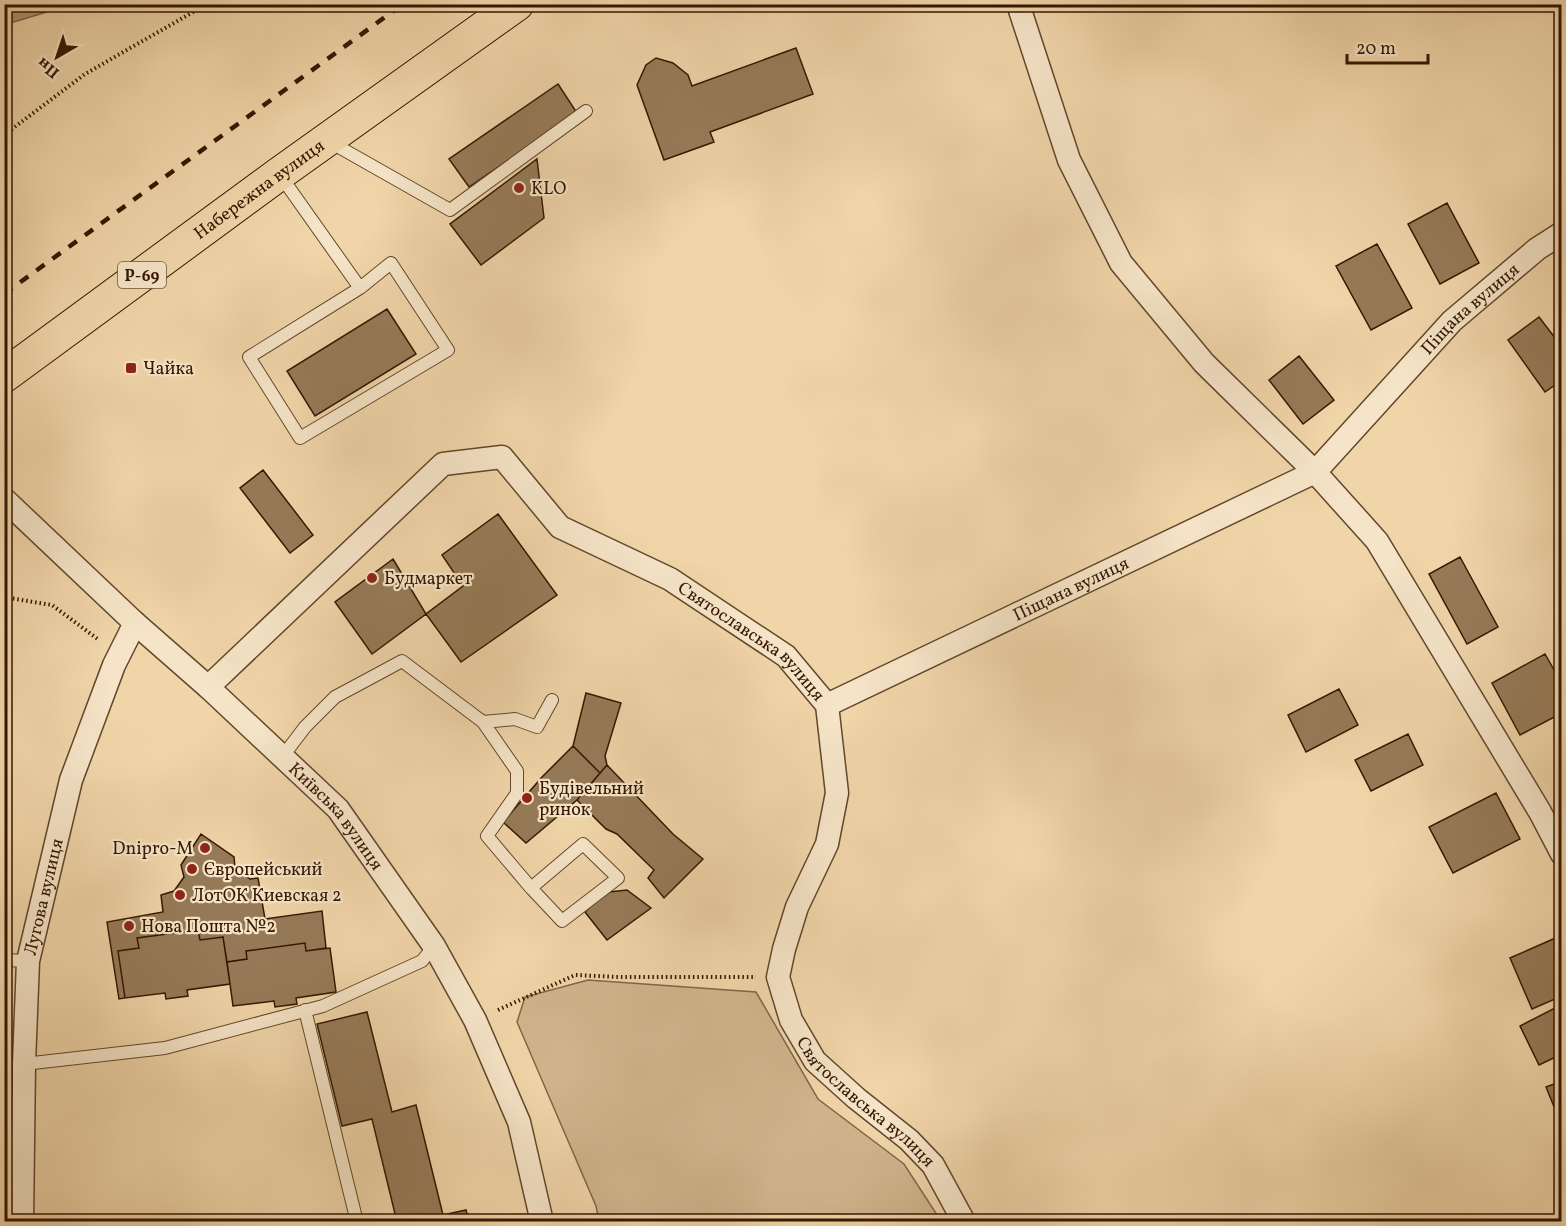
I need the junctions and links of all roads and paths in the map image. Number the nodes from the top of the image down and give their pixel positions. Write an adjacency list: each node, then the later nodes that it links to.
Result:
1 (207, 4): 5 (path)
2 (517, 4): 6 (main road, Набережна вулиця / Р-69)
3 (1018, 4): 11 (street)
4 (586, 111): 6 (lane)
5 (4, 135)
6 (326, 140): 7 (main road, Набережна вулиця / Р-69)
7 (279, 174): 9 (lane); 10 (main road, Набережна вулиця / Р-69)
8 (1562, 233): 11 (street, Піщана вулиця)
9 (360, 288): 9 (lane)
10 (4, 376)
11 (1316, 472): 18 (street, Піщана вулиця); 21 (street)
12 (4, 499): 14 (street, Київська вулиця)
13 (4, 597): 15 (path)
14 (135, 623): 15 (street, Лугова вулиця); 16 (street, Київська вулиця)
15 (119, 655): 25 (street, Лугова вулиця)
16 (208, 687): 18 (street, Святославська вулиця); 20 (street, Київська вулиця)
17 (552, 700): 19 (lane)
18 (827, 705): 26 (street, Святославська вулиця)
19 (483, 722): 20 (lane); 22 (lane)
20 (283, 756): 23 (street, Київська вулиця)
21 (1562, 854)
22 (531, 888): 22 (lane)
23 (434, 946): 27 (lane); 28 (street, Київська вулиця)
24 (4, 960): 25 (lane)
25 (28, 961): 29 (street, Лугова вулиця)
26 (778, 976): 28 (path); 33 (street, Святославська вулиця)
27 (305, 1010): 29 (lane); 31 (lane)
28 (475, 1020): 32 (street, Київська вулиця)
29 (24, 1064): 30 (street, Лугова вулиця)
30 (22, 1221)
31 (357, 1221)
32 (542, 1221)
33 (964, 1221)

